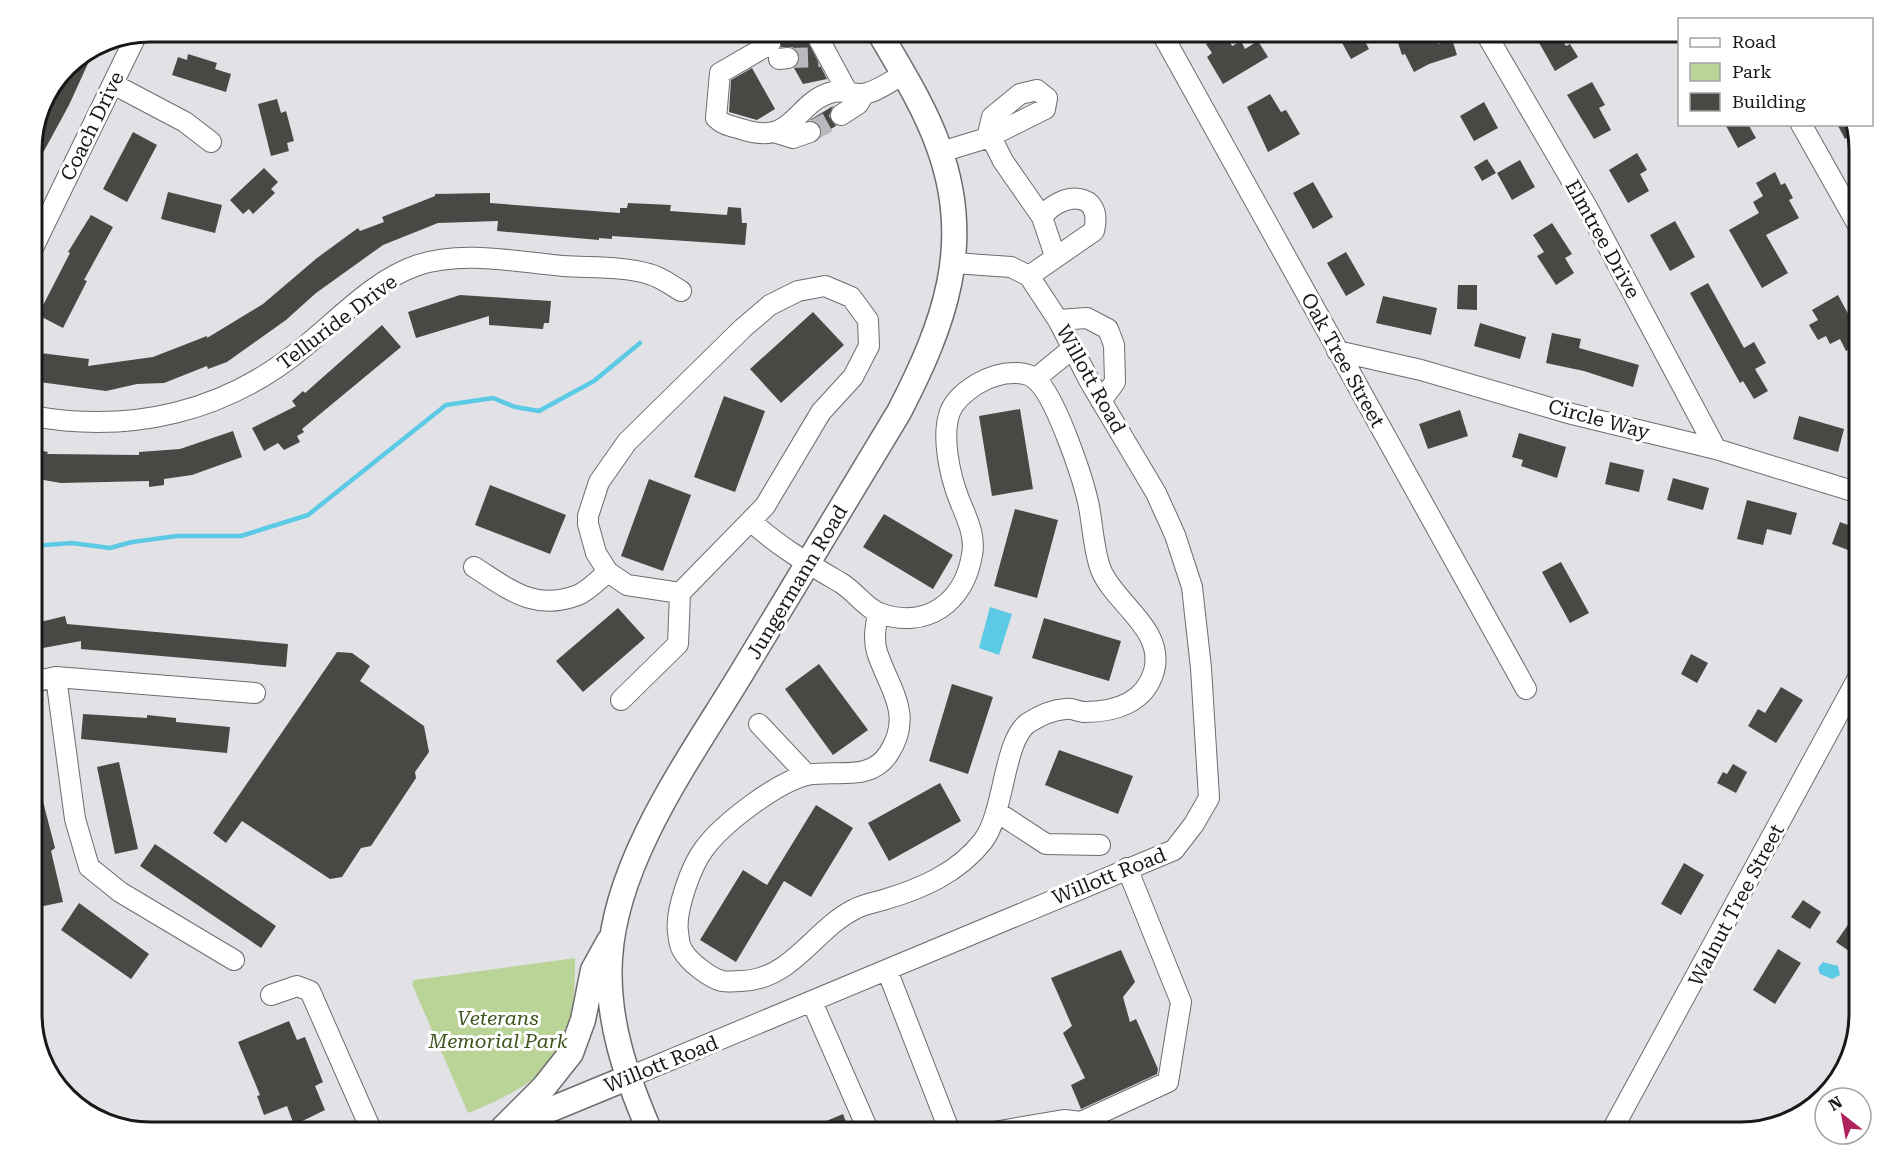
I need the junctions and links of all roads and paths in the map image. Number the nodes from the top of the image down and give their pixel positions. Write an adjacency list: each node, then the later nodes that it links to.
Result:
1 (819, 42): 9 (street)
2 (885, 42): 7 (main road, Jungermann Road)
3 (1167, 42): 25 (street, Oak Tree Street)
4 (1491, 42): 29 (street, Elmtree Drive)
5 (132, 44): 8 (street, Coach Drive)
6 (779, 54): 13 (street)
7 (903, 75): 9 (street); 15 (main road, Jungermann Road)
8 (113, 84): 14 (street); 18 (street, Coach Drive)
9 (856, 94): 10 (street); 13 (street)
10 (841, 115)
11 (1802, 126): 16 (street)
12 (810, 132): 13 (street)
13 (777, 133)
14 (211, 142)
15 (940, 152): 17 (street); 20 (main road, Jungermann Road)
16 (1849, 209)
17 (1042, 217): 19 (street); 19 (street)
18 (42, 230)
19 (1055, 256): 21 (street)
20 (954, 263): 21 (street); 32 (main road, Jungermann Road)
21 (1029, 276): 23 (street, Willott Road)
22 (681, 291): 28 (street, Telluride Drive)
23 (1058, 320): 24 (street, Willott Road); 27 (street)
24 (1073, 348): 26 (street); 27 (street, Willott Road)
25 (1337, 351): 29 (street, Circle Way); 39 (street, Oak Tree Street)
26 (1035, 379): 36 (street); 45 (street)
27 (1101, 401): 47 (street, Willott Road)
28 (42, 417)
29 (1716, 449): 30 (street, Circle Way)
30 (1849, 490)
31 (752, 522): 32 (street); 34 (street); 35 (street)
32 (808, 565): 36 (street); 48 (main road, Jungermann Road)
33 (474, 567): 34 (street)
34 (608, 572): 35 (street)
35 (680, 593): 42 (street)
36 (878, 613): 44 (street)
37 (56, 677): 38 (street); 40 (street); 49 (street)
38 (42, 680)
39 (1526, 688)
40 (255, 693)
41 (1849, 694): 63 (street, Walnut Tree Street)
42 (621, 700)
43 (759, 724): 44 (street)
44 (807, 775): 45 (street)
45 (997, 812): 46 (street)
46 (1100, 845)
47 (1127, 868): 50 (street, Willott Road); 62 (street)
48 (614, 933): 53 (main road, Jungermann Road); 55 (main road)
49 (234, 960)
50 (887, 970): 52 (street, Willott Road); 59 (street)
51 (271, 995): 54 (street)
52 (813, 1002): 53 (street, Willott Road); 58 (street)
53 (627, 1078): 56 (main road, Willott Road); 57 (main road, Jungermann Road)
54 (368, 1122)
55 (508, 1122)
56 (521, 1122)
57 (646, 1122)
58 (865, 1122)
59 (946, 1122)
60 (1052, 1122): 61 (street)
61 (1081, 1122)
62 (1081, 1122)
63 (1616, 1122)

